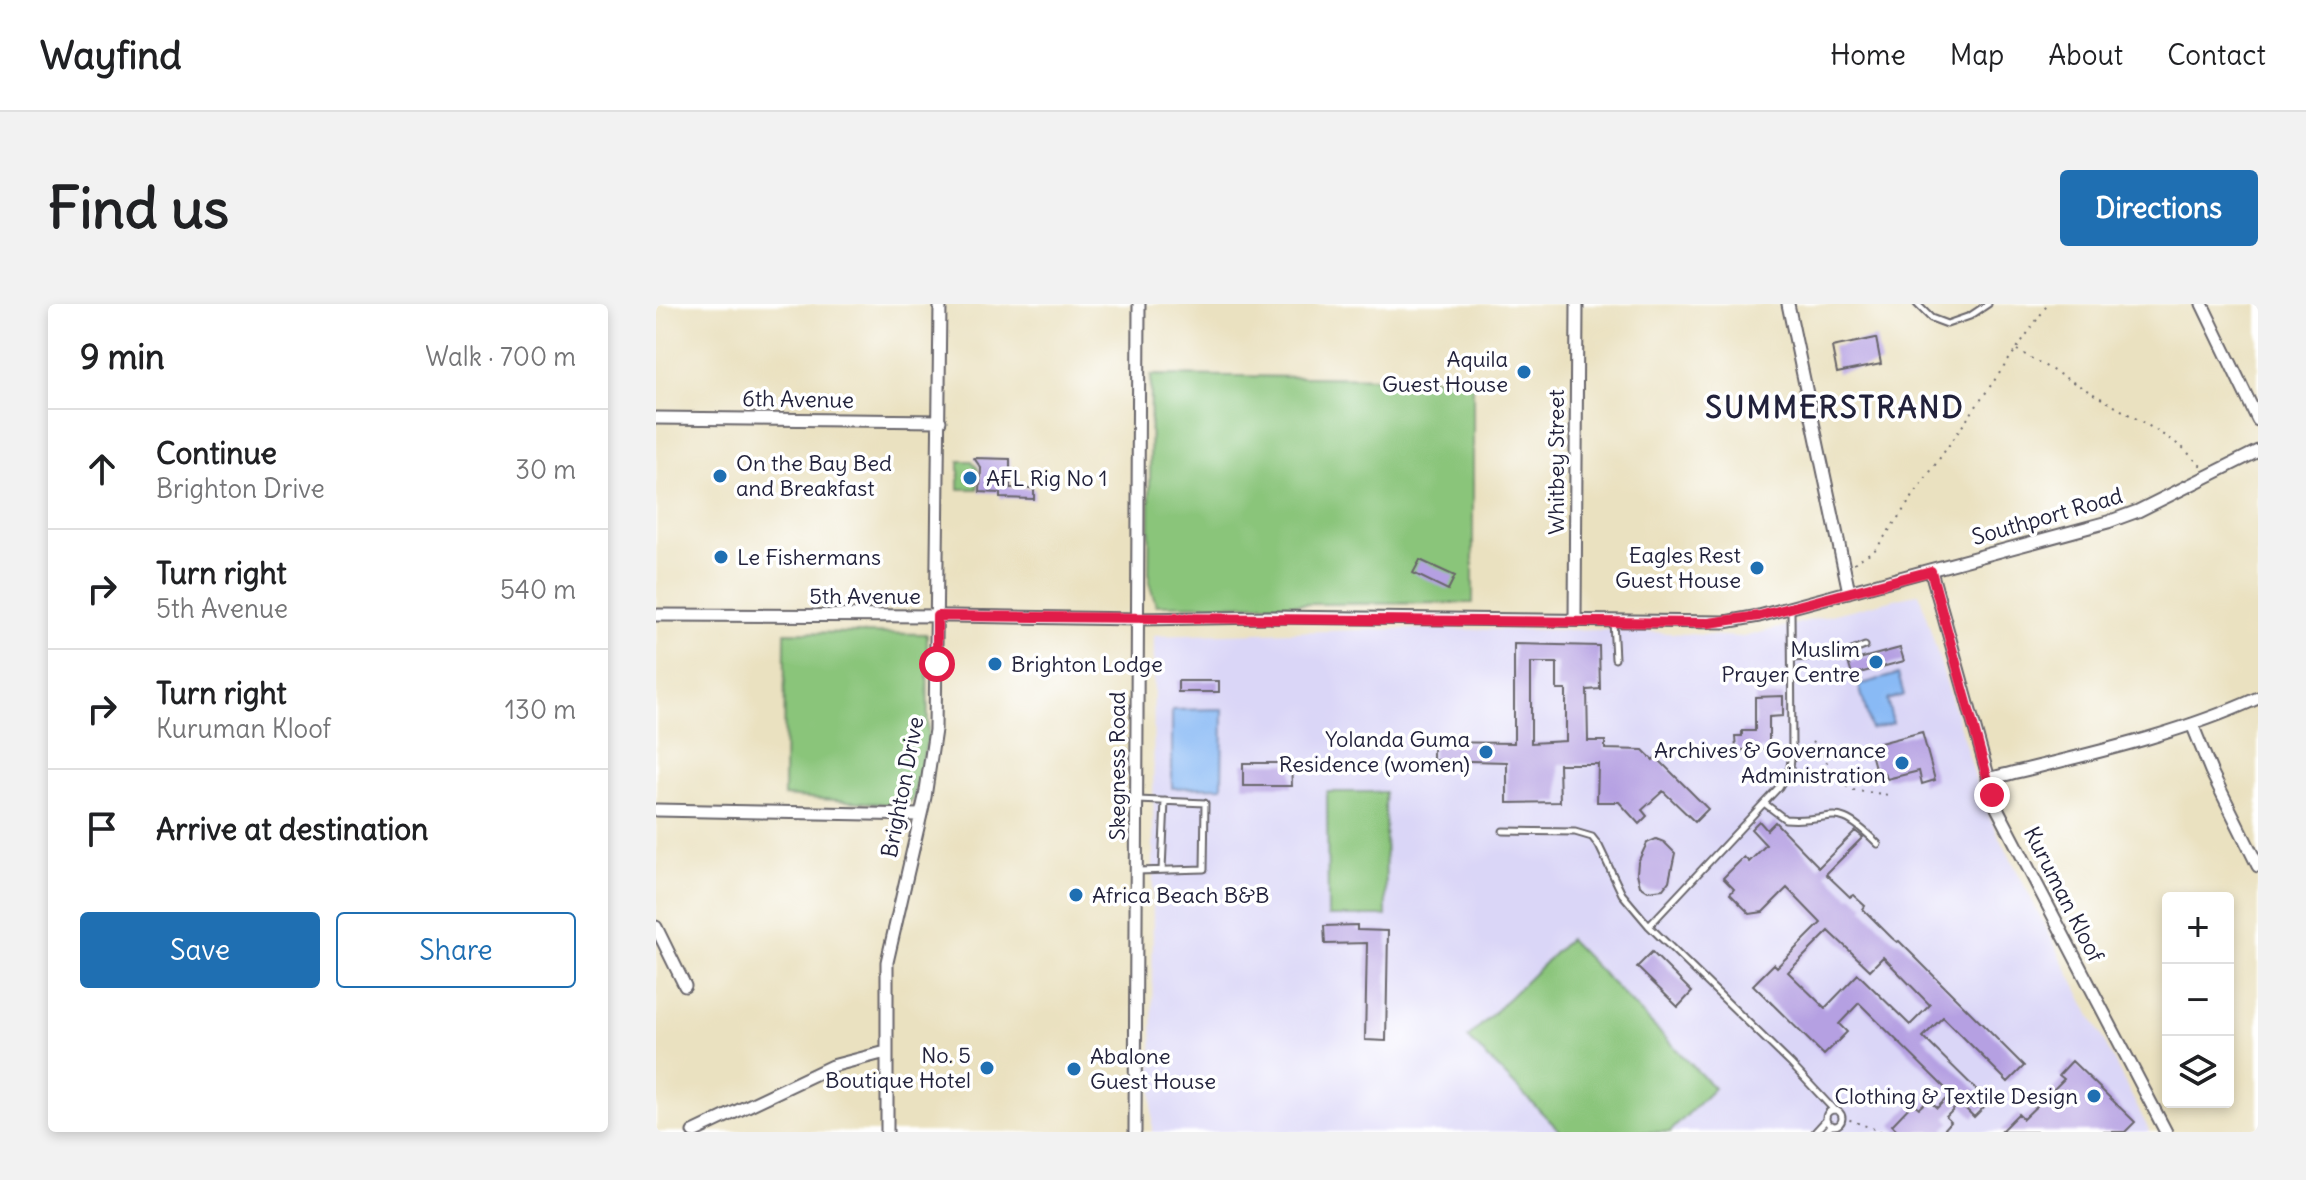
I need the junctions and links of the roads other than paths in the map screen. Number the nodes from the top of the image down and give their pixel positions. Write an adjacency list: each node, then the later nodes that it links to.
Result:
1 (940, 304): 10 (street, Brighton Drive)
2 (1139, 304): 17 (street, Skegness Road)
3 (1577, 304): 18 (street, Whitbey Street)
4 (1788, 304): 13 (street)
5 (1917, 304): 6 (lane)
6 (1988, 304)
7 (2202, 304): 9 (street)
8 (656, 418): 10 (street, 6th Avenue)
9 (2258, 420)
10 (940, 421): 16 (street, Brighton Drive)
11 (2258, 451): 12 (street, Southport Road)
12 (1931, 571): 13 (street, 5th Avenue); 25 (street, Kuruman Kloof)
13 (1849, 592): 14 (street, 5th Avenue)
14 (1791, 607): 19 (street, 5th Avenue); 21 (lane)
15 (656, 615): 16 (street, 5th Avenue)
16 (937, 616): 17 (street, 5th Avenue); 30 (street, Brighton Drive)
17 (1138, 619): 18 (street, 5th Avenue); 26 (street, Skegness Road)
18 (1575, 620): 19 (street, 5th Avenue)
19 (1613, 621): 22 (lane)
20 (1865, 646): 21 (lane)
21 (1792, 658): 28 (lane)
22 (1615, 659)
23 (2258, 698): 24 (street)
24 (2192, 724): 25 (street); 33 (street)
25 (1988, 779): 47 (street, Kuruman Kloof)
26 (1137, 800): 27 (lane); 35 (street, Skegness Road)
27 (1165, 801): 34 (lane); 34 (lane)
28 (1764, 803): 32 (lane); 36 (lane)
29 (656, 810): 30 (street)
30 (919, 815): 39 (street, Brighton Drive)
31 (1503, 831): 36 (lane)
32 (1878, 844)
33 (2258, 866)
34 (1162, 870): 35 (lane)
35 (1137, 871): 44 (street, Skegness Road)
36 (1649, 926): 40 (lane)
37 (656, 927): 38 (street)
38 (685, 986)
39 (886, 1052): 42 (street); 43 (street, Brighton Drive)
40 (1834, 1110): 41 (lane); 41 (lane)
41 (1829, 1123): 45 (lane); 46 (lane)
42 (693, 1132)
43 (887, 1132)
44 (1135, 1132)
45 (1815, 1132)
46 (1825, 1132)
47 (2166, 1132)

